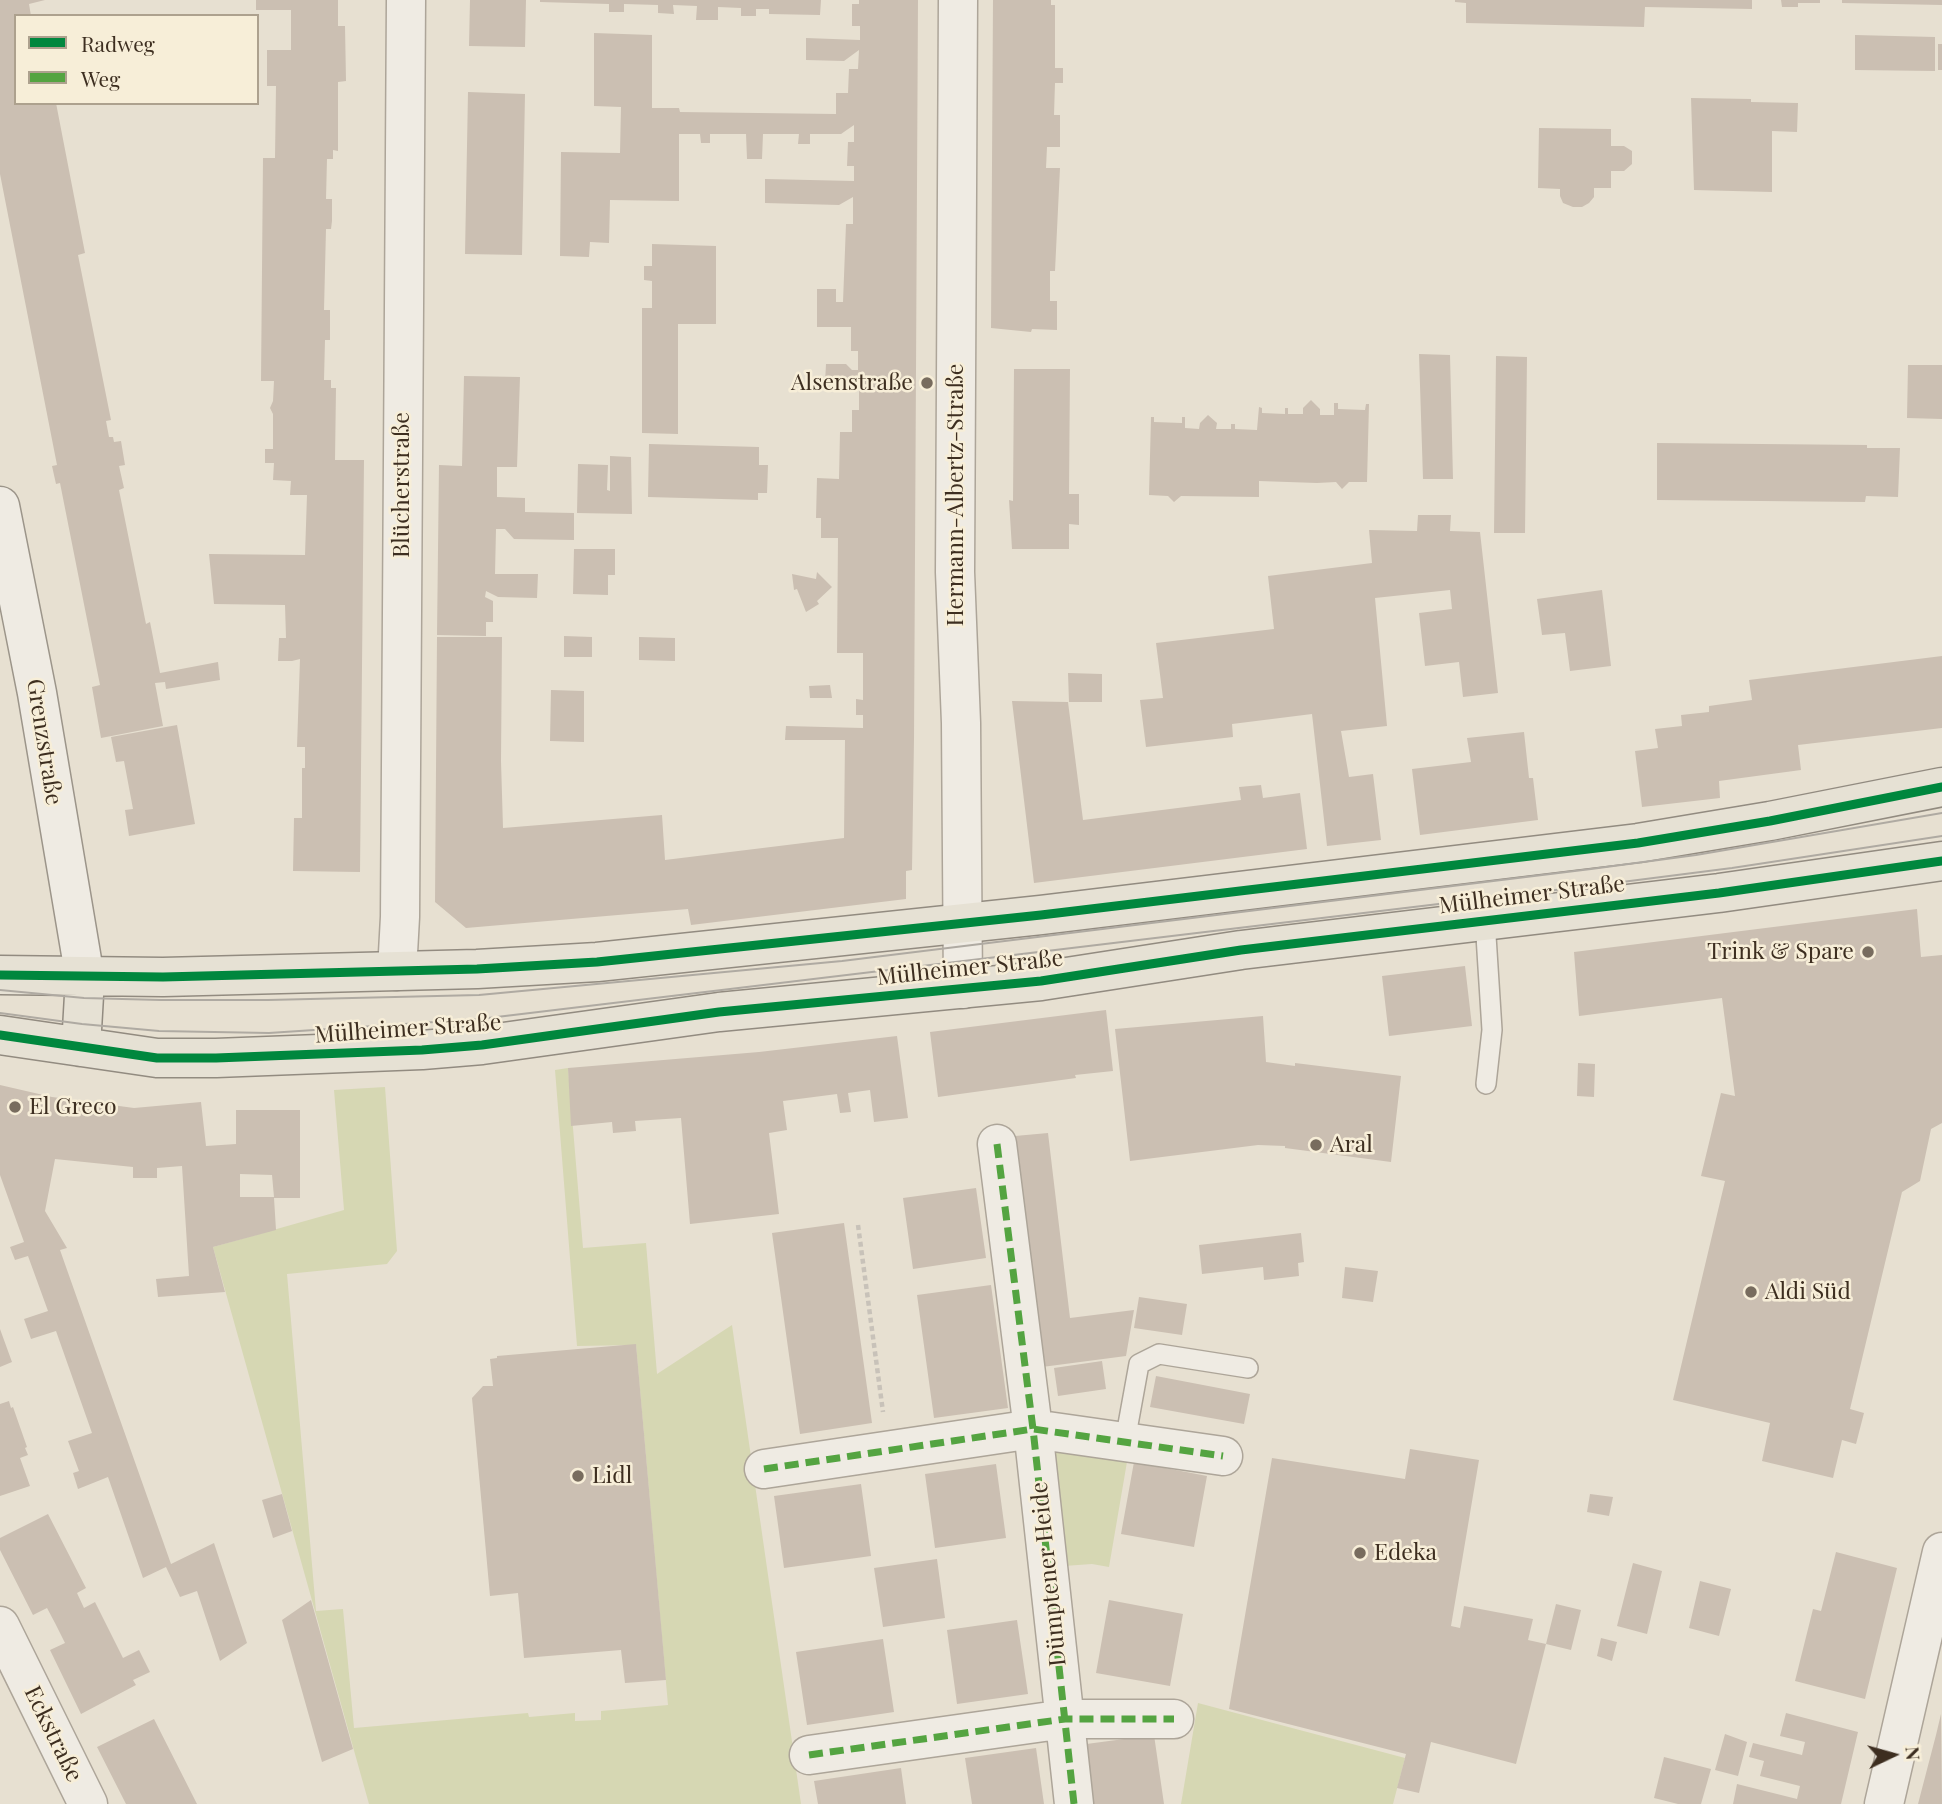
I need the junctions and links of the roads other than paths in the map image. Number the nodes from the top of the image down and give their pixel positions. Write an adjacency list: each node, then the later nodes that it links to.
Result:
1 (406, 0): 8 (street, Blücherstraße)
2 (958, 0): 7 (street, Hermann-Albertz-Straße)
3 (0, 506): 10 (street, Grenzstraße)
4 (1942, 787): 7 (main road, Mülheimer Straße)
5 (1942, 861): 6 (main road, Mülheimer Straße)
6 (1485, 920): 11 (main road, Mülheimer Straße); 14 (lane)
7 (962, 922): 8 (main road, Mülheimer Straße); 11 (street, Hermann-Albertz-Straße)
8 (397, 971): 10 (main road, Mülheimer Straße)
9 (0, 975): 10 (main road, Mülheimer Straße)
10 (85, 978): 13 (main road)
11 (963, 989): 13 (main road, Mülheimer Straße)
12 (0, 1035): 13 (main road, Mülheimer Straße)
13 (81, 1047)
14 (1486, 1084)
15 (997, 1144): 17 (street, Dümptener Heide)
16 (1248, 1368): 18 (lane)
17 (1033, 1429): 18 (street); 20 (street); 23 (street, Dümptener Heide)
18 (1125, 1441): 19 (street)
19 (1223, 1456)
20 (764, 1469)
21 (1942, 1552): 28 (street)
22 (0, 1626): 26 (street, Eckstraße)
23 (1065, 1719): 24 (street); 25 (street); 27 (street, Dümptener Heide)
24 (1174, 1719)
25 (810, 1755)
26 (88, 1804)
27 (1074, 1804)
28 (1884, 1804)

